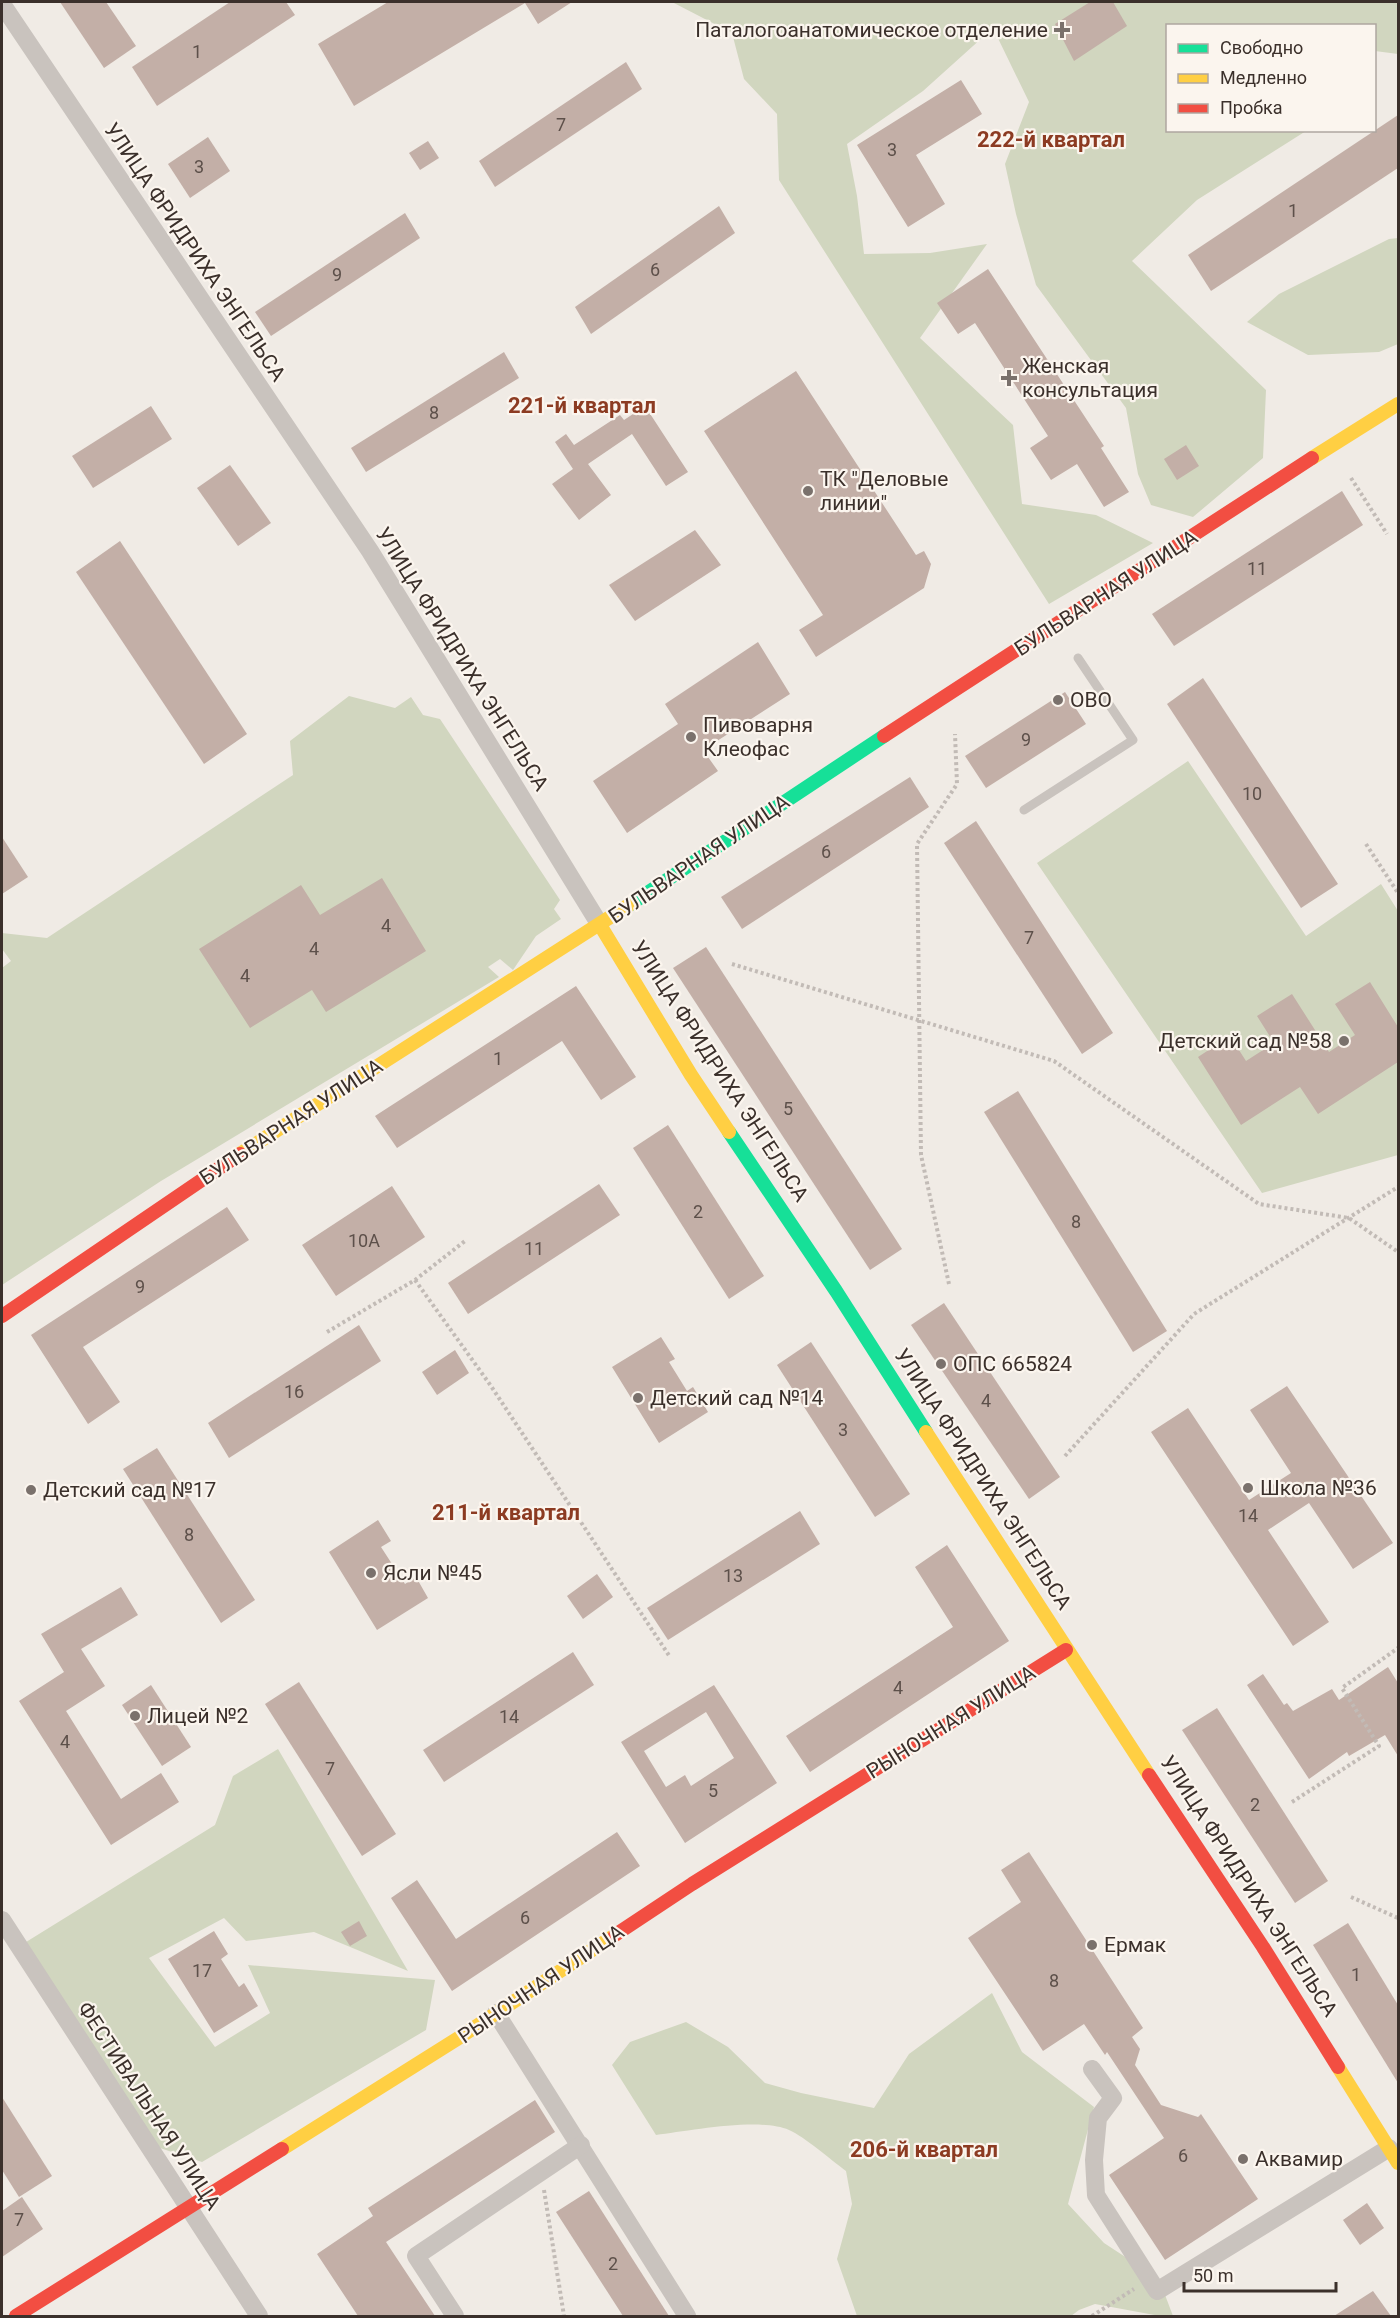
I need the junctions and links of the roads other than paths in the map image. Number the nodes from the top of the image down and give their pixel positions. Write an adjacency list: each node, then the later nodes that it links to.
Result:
1 (2, 4): 5 (street, УЛИЦА ФРИДРИХА ЭНГЕЛЬСА)
2 (1398, 404): 5 (street, БУЛЬВАРНАЯ УЛИЦА)
3 (1078, 658): 4 (lane)
4 (1024, 810)
5 (600, 925): 6 (street, БУЛЬВАРНАЯ УЛИЦА); 7 (street, УЛИЦА ФРИДРИХА ЭНГЕЛЬСА)
6 (2, 1316)
7 (1066, 1650): 9 (street, РЫНОЧНАЯ УЛИЦА); 12 (street, УЛИЦА ФРИДРИХА ЭНГЕЛЬСА)
8 (2, 1920): 13 (street, ФЕСТИВАЛЬНАЯ УЛИЦА)
9 (496, 2013): 11 (street); 13 (street, РЫНОЧНАЯ УЛИЦА)
10 (1092, 2069): 12 (street)
11 (581, 2145): 16 (street); 17 (street)
12 (1394, 2155)
13 (187, 2208): 14 (street, РЫНОЧНАЯ УЛИЦА); 15 (street, ФЕСТИВАЛЬНАЯ УЛИЦА)
14 (16, 2316)
15 (259, 2316)
16 (455, 2316)
17 (687, 2316)

